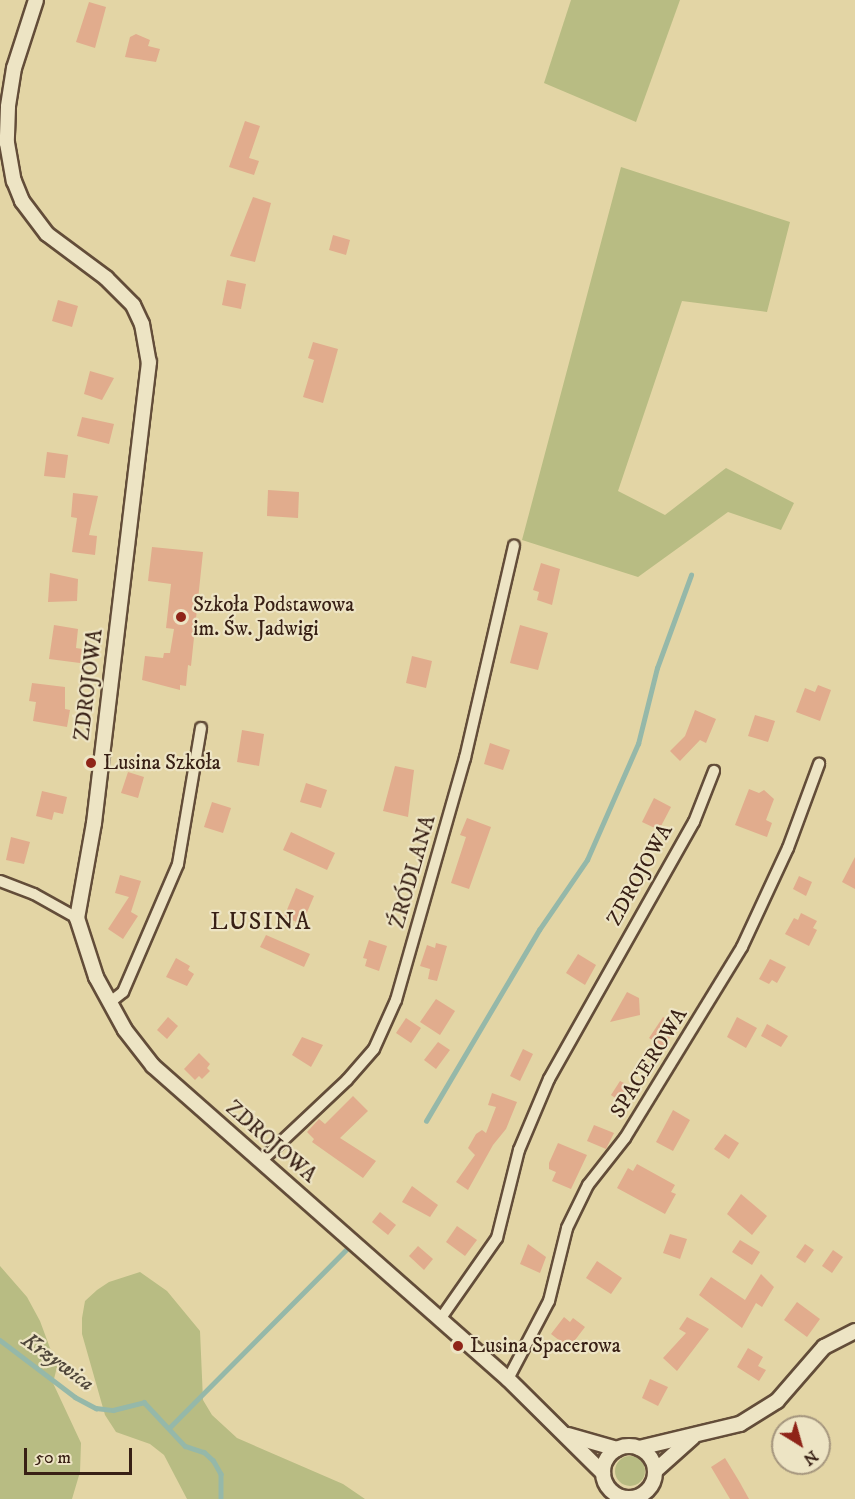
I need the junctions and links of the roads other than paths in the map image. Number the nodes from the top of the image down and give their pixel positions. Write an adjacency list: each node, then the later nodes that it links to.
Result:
1 (36, 0): 7 (street, ZDROJOWA)
2 (514, 546): 9 (street, ŹRÓDLANA)
3 (201, 728): 8 (street)
4 (819, 764): 12 (street, SPACEROWA)
5 (714, 771): 10 (street, ZDROJOWA)
6 (0, 881): 7 (street)
7 (77, 918): 8 (street, ZDROJOWA)
8 (109, 1003): 9 (street, ZDROJOWA)
9 (261, 1161): 10 (street, ZDROJOWA)
10 (441, 1318): 12 (street, ZDROJOWA)
11 (855, 1331): 14 (street)
12 (508, 1379): 13 (street, ZDROJOWA)
13 (568, 1435): 16 (street, ZDROJOWA); 18 (street, ZDROJOWA)
14 (693, 1437): 15 (street); 17 (street)
15 (639, 1448): 16 (street); 17 (street)
16 (617, 1449): 18 (street)
17 (655, 1471): 19 (street)
18 (603, 1473): 20 (street)
19 (645, 1495): 20 (street)
20 (619, 1497)

